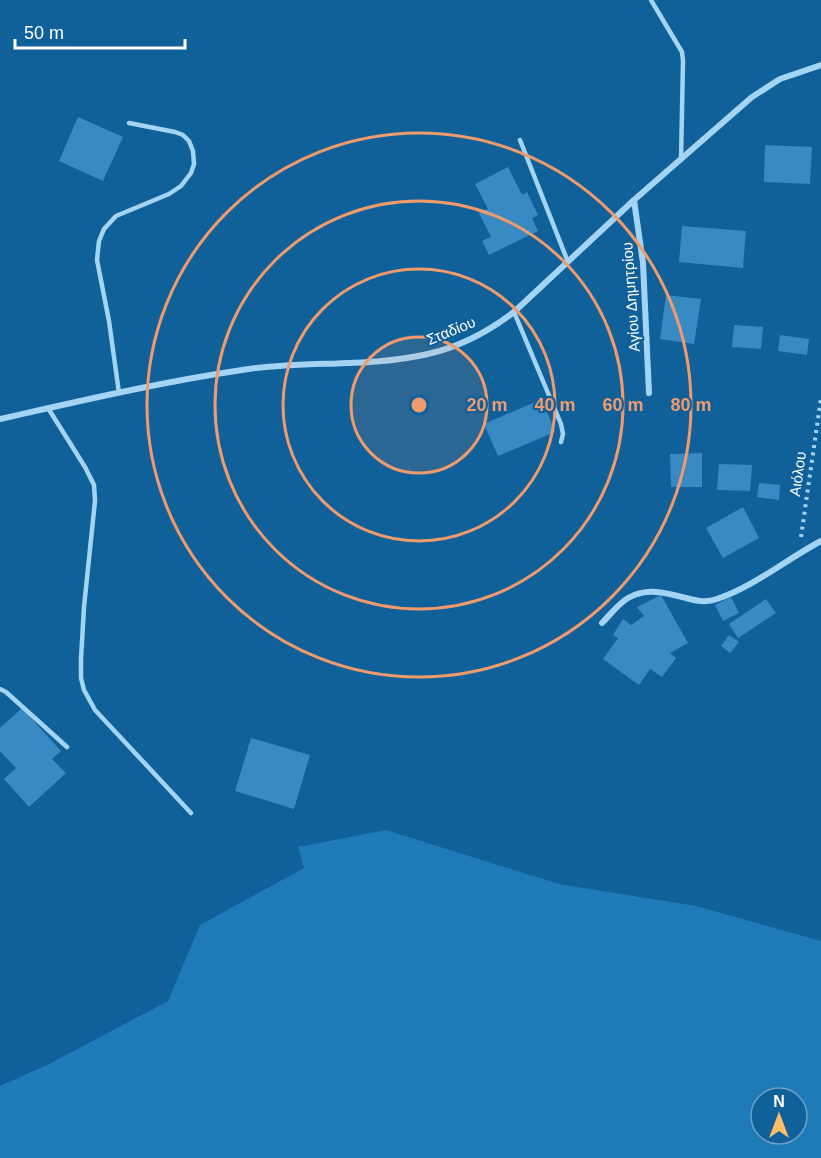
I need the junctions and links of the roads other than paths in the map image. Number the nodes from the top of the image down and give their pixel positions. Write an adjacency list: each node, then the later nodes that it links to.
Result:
1 (651, 0): 5 (lane)
2 (821, 65): 5 (street, Σταδίου)
3 (129, 123): 9 (lane)
4 (520, 140): 7 (lane)
5 (681, 160): 6 (street, Σταδίου)
6 (634, 200): 7 (street, Σταδίου); 10 (street, Αγίου Δημητρίου)
7 (568, 262): 8 (street, Σταδίου)
8 (514, 312): 9 (street, Σταδίου); 13 (lane)
9 (119, 393): 11 (street, Σταδίου)
10 (649, 393)
11 (48, 408): 12 (street, Σταδίου); 18 (lane)
12 (0, 419)
13 (561, 442)
14 (821, 540): 15 (street)
15 (602, 623)
16 (0, 689): 17 (lane)
17 (67, 747)
18 (191, 813)

